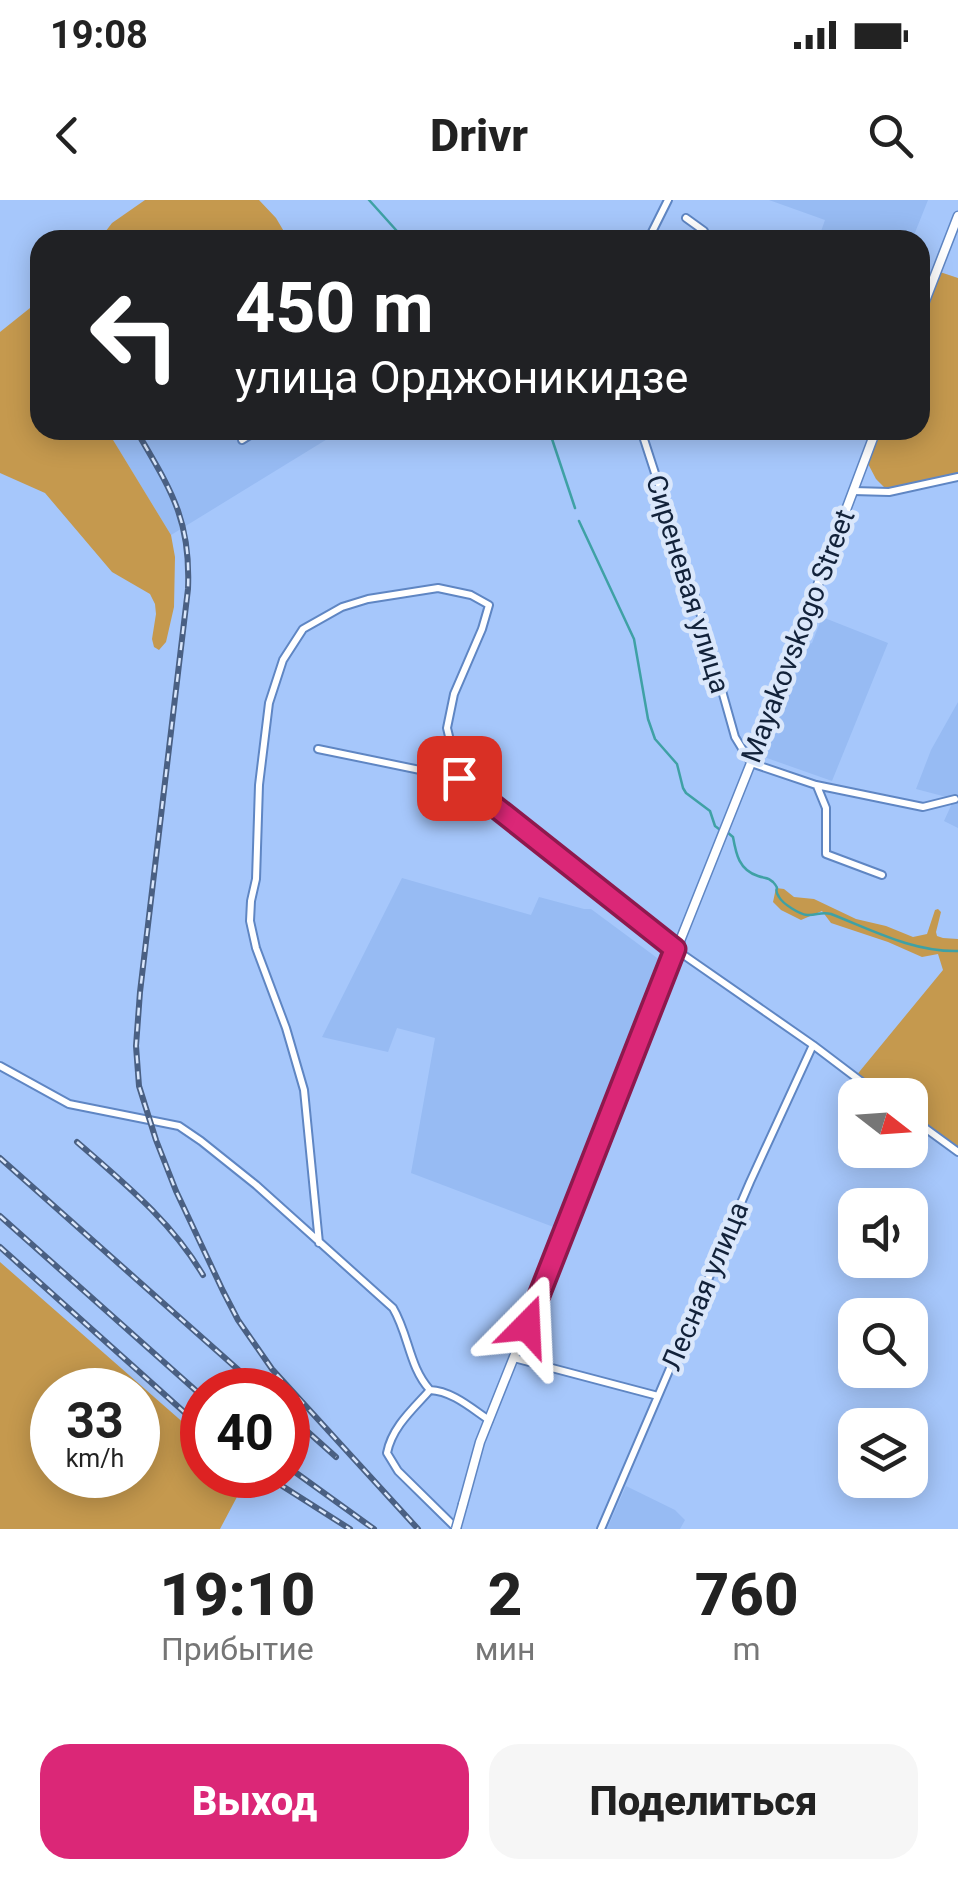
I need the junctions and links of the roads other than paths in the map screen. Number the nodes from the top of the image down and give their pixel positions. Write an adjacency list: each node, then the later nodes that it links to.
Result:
1 (668, 200): 4 (street)
2 (958, 216): 6 (street)
3 (686, 218): 5 (street)
4 (653, 230)
5 (704, 230)
6 (930, 288)
7 (644, 440): 12 (street, Сиреневая улица)
8 (872, 440): 10 (street, Mayakovskogo Street)
9 (958, 477): 10 (street)
10 (852, 491): 12 (street, Mayakovskogo Street)
11 (318, 749): 13 (street)
12 (751, 762): 14 (street); 17 (street, Mayakovskogo Street)
13 (459, 778): 17 (street); 23 (street)
14 (816, 785): 15 (street); 16 (street)
15 (955, 799)
16 (882, 876)
17 (675, 949): 18 (street); 24 (street, Mayakovskogo Street)
18 (813, 1045): 20 (street); 26 (street, Лесная улица)
19 (0, 1066): 23 (street)
20 (857, 1078)
21 (928, 1131): 22 (street)
22 (958, 1152)
23 (319, 1243): 25 (street)
24 (514, 1358): 26 (street); 27 (street, Mayakovskogo Street)
25 (430, 1390): 27 (street); 28 (street)
26 (658, 1396): 29 (street, Лесная улица)
27 (489, 1420): 28 (street, Mayakovskogo Street, bridge)
28 (457, 1529)
29 (602, 1529)

